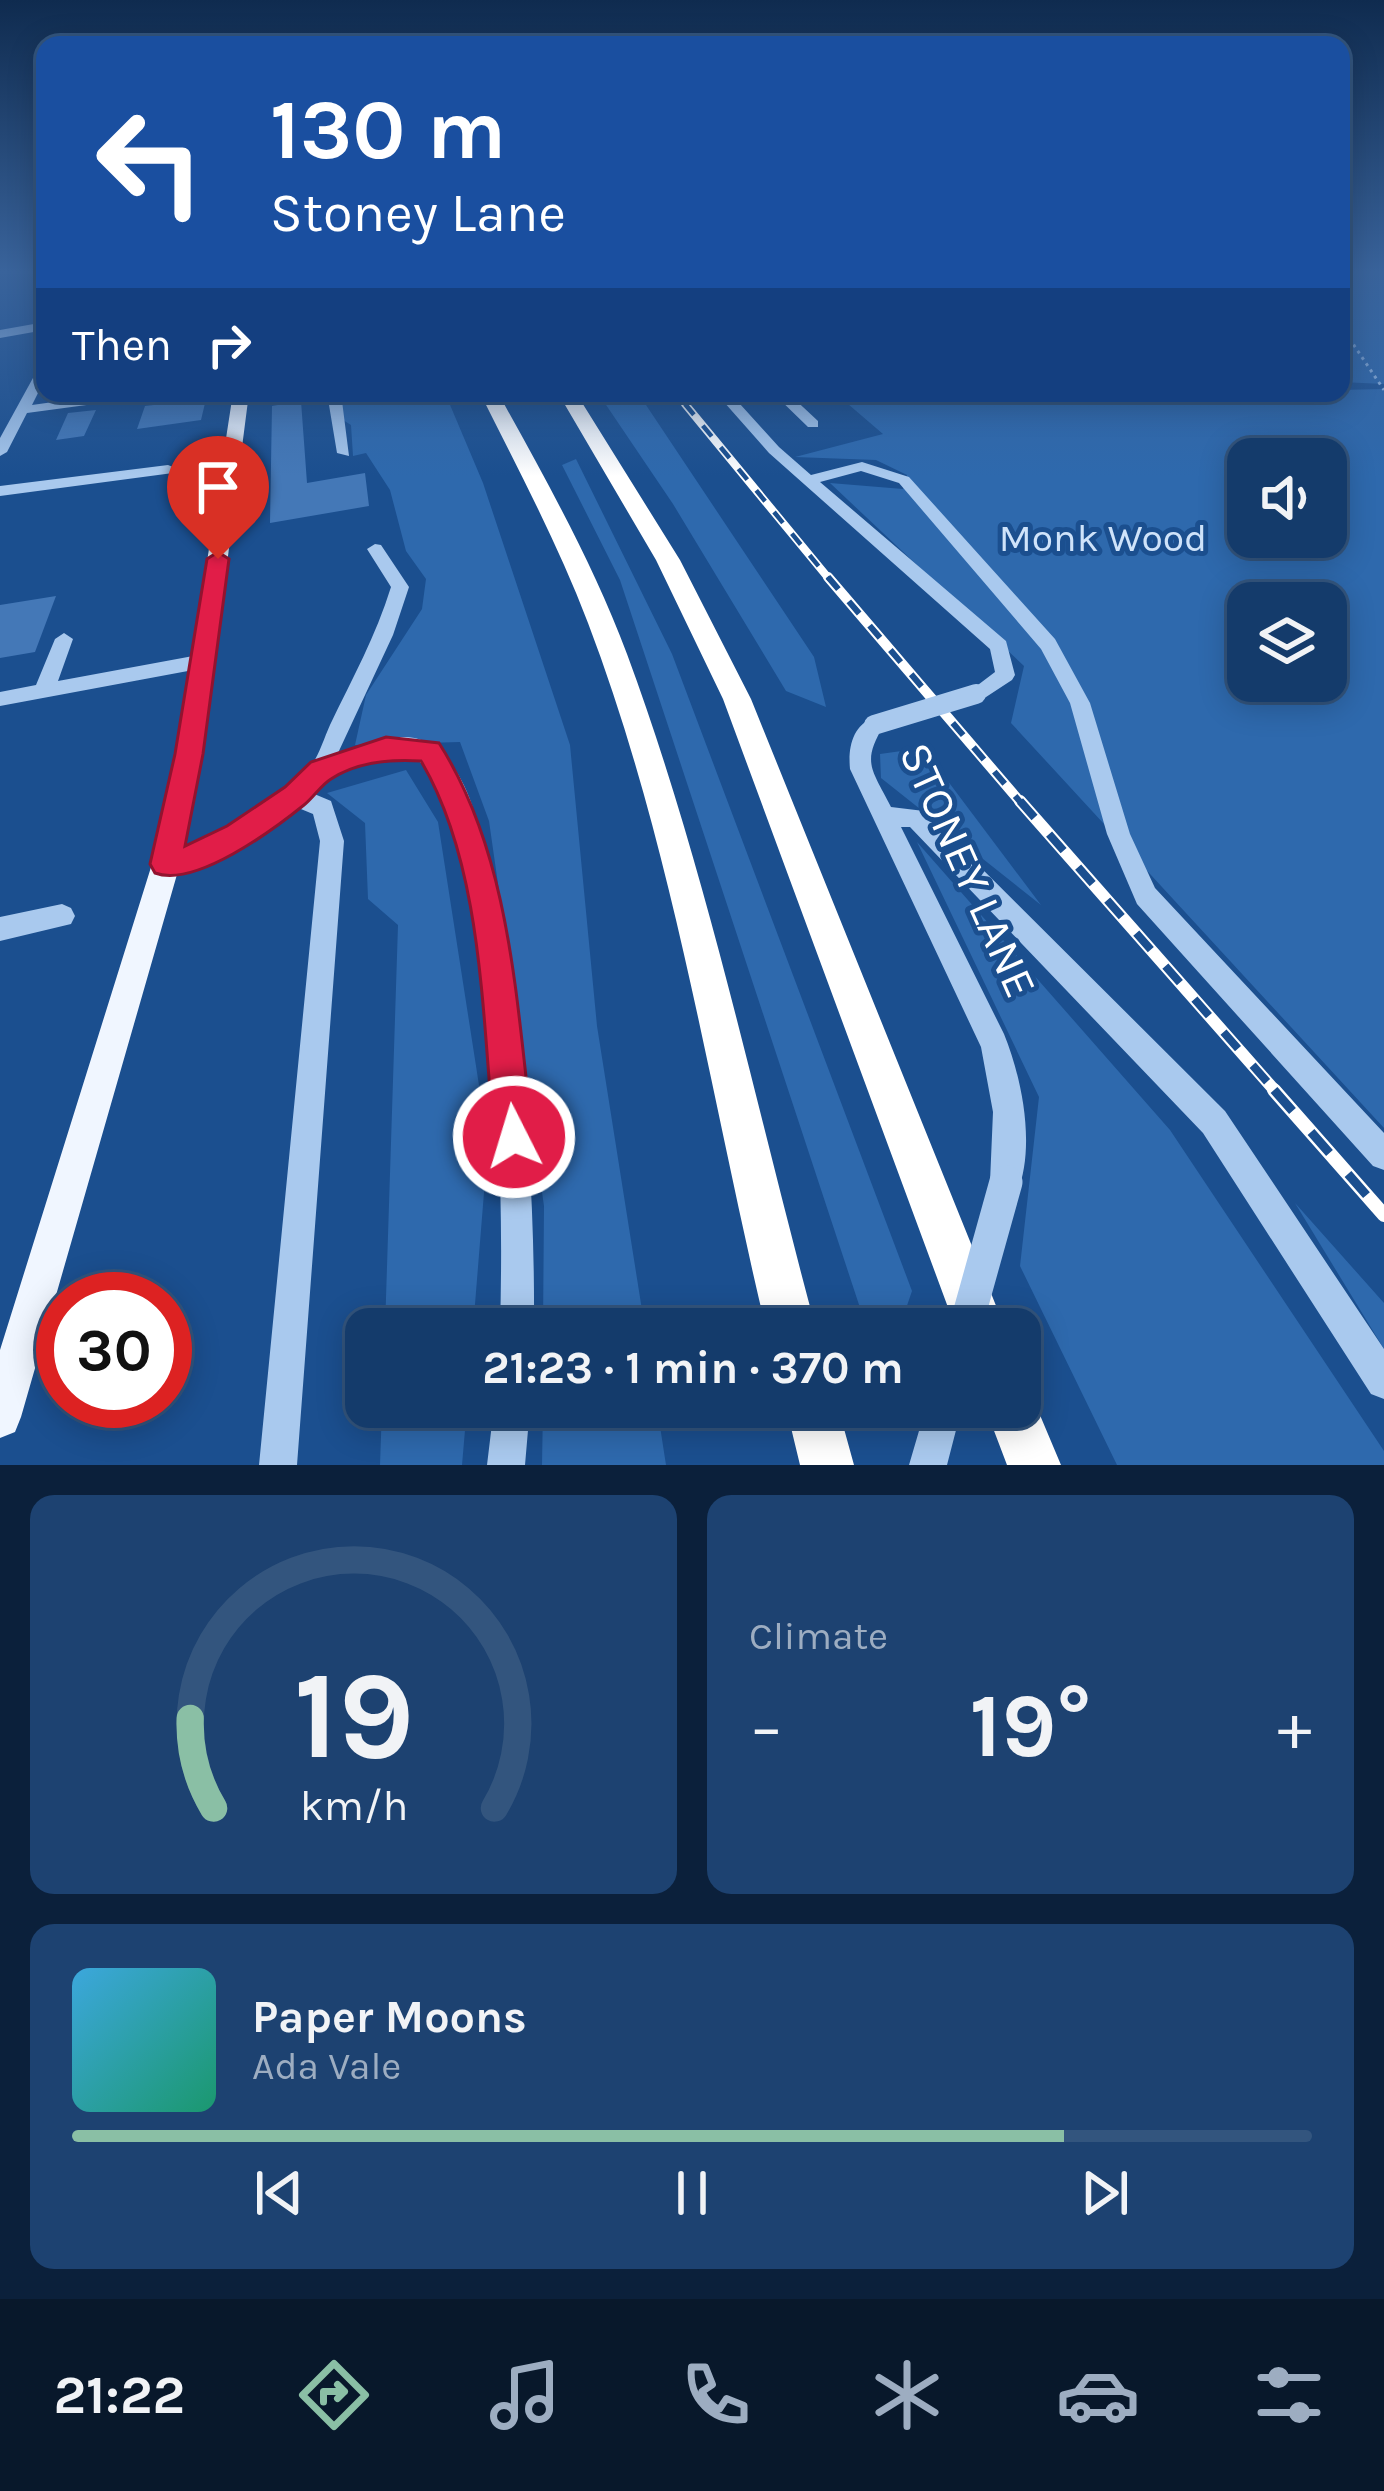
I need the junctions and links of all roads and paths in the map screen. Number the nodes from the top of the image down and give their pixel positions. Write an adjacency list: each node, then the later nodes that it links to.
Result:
1 (1351, 339): 3 (path)
2 (1350, 345): 3 (path)
3 (1355, 345): 5 (path)
4 (36, 387): 13 (street)
5 (1384, 390)
6 (80, 402): 13 (street)
7 (239, 402): 22 (main road)
8 (336, 402): 16 (street)
9 (494, 402): 33 (highway)
10 (572, 402): 35 (highway)
11 (732, 402): 17 (street, STONEY LANE)
12 (790, 402): 14 (street)
13 (22, 410): 15 (street)
14 (813, 424)
15 (0, 452)
16 (344, 453)
17 (812, 479): 27 (street, STONEY LANE, bridge); 31 (street)
18 (0, 491): 19 (street)
19 (0, 503)
20 (375, 549): 25 (street)
21 (64, 639): 23 (street)
22 (204, 661): 23 (street); 28 (main road)
23 (44, 691): 24 (street)
24 (2, 704)
25 (321, 770): 26 (street); 32 (street)
26 (295, 796): 28 (street); 43 (street)
27 (885, 816): 34 (street, STONEY LANE, bridge); 37 (street)
28 (166, 864): 36 (main road)
29 (62, 916): 30 (street)
30 (0, 928)
31 (1384, 1155)
32 (517, 1308)
33 (786, 1308)
34 (971, 1308)
35 (972, 1308)
36 (8, 1359): 38 (main road)
37 (1384, 1381)
38 (0, 1417)
39 (510, 1428): 44 (street)
40 (817, 1428): 45 (highway)
41 (938, 1428): 46 (street)
42 (1019, 1428): 47 (highway)
43 (278, 1465)
44 (506, 1465)
45 (827, 1465)
46 (928, 1465)
47 (1034, 1465)

